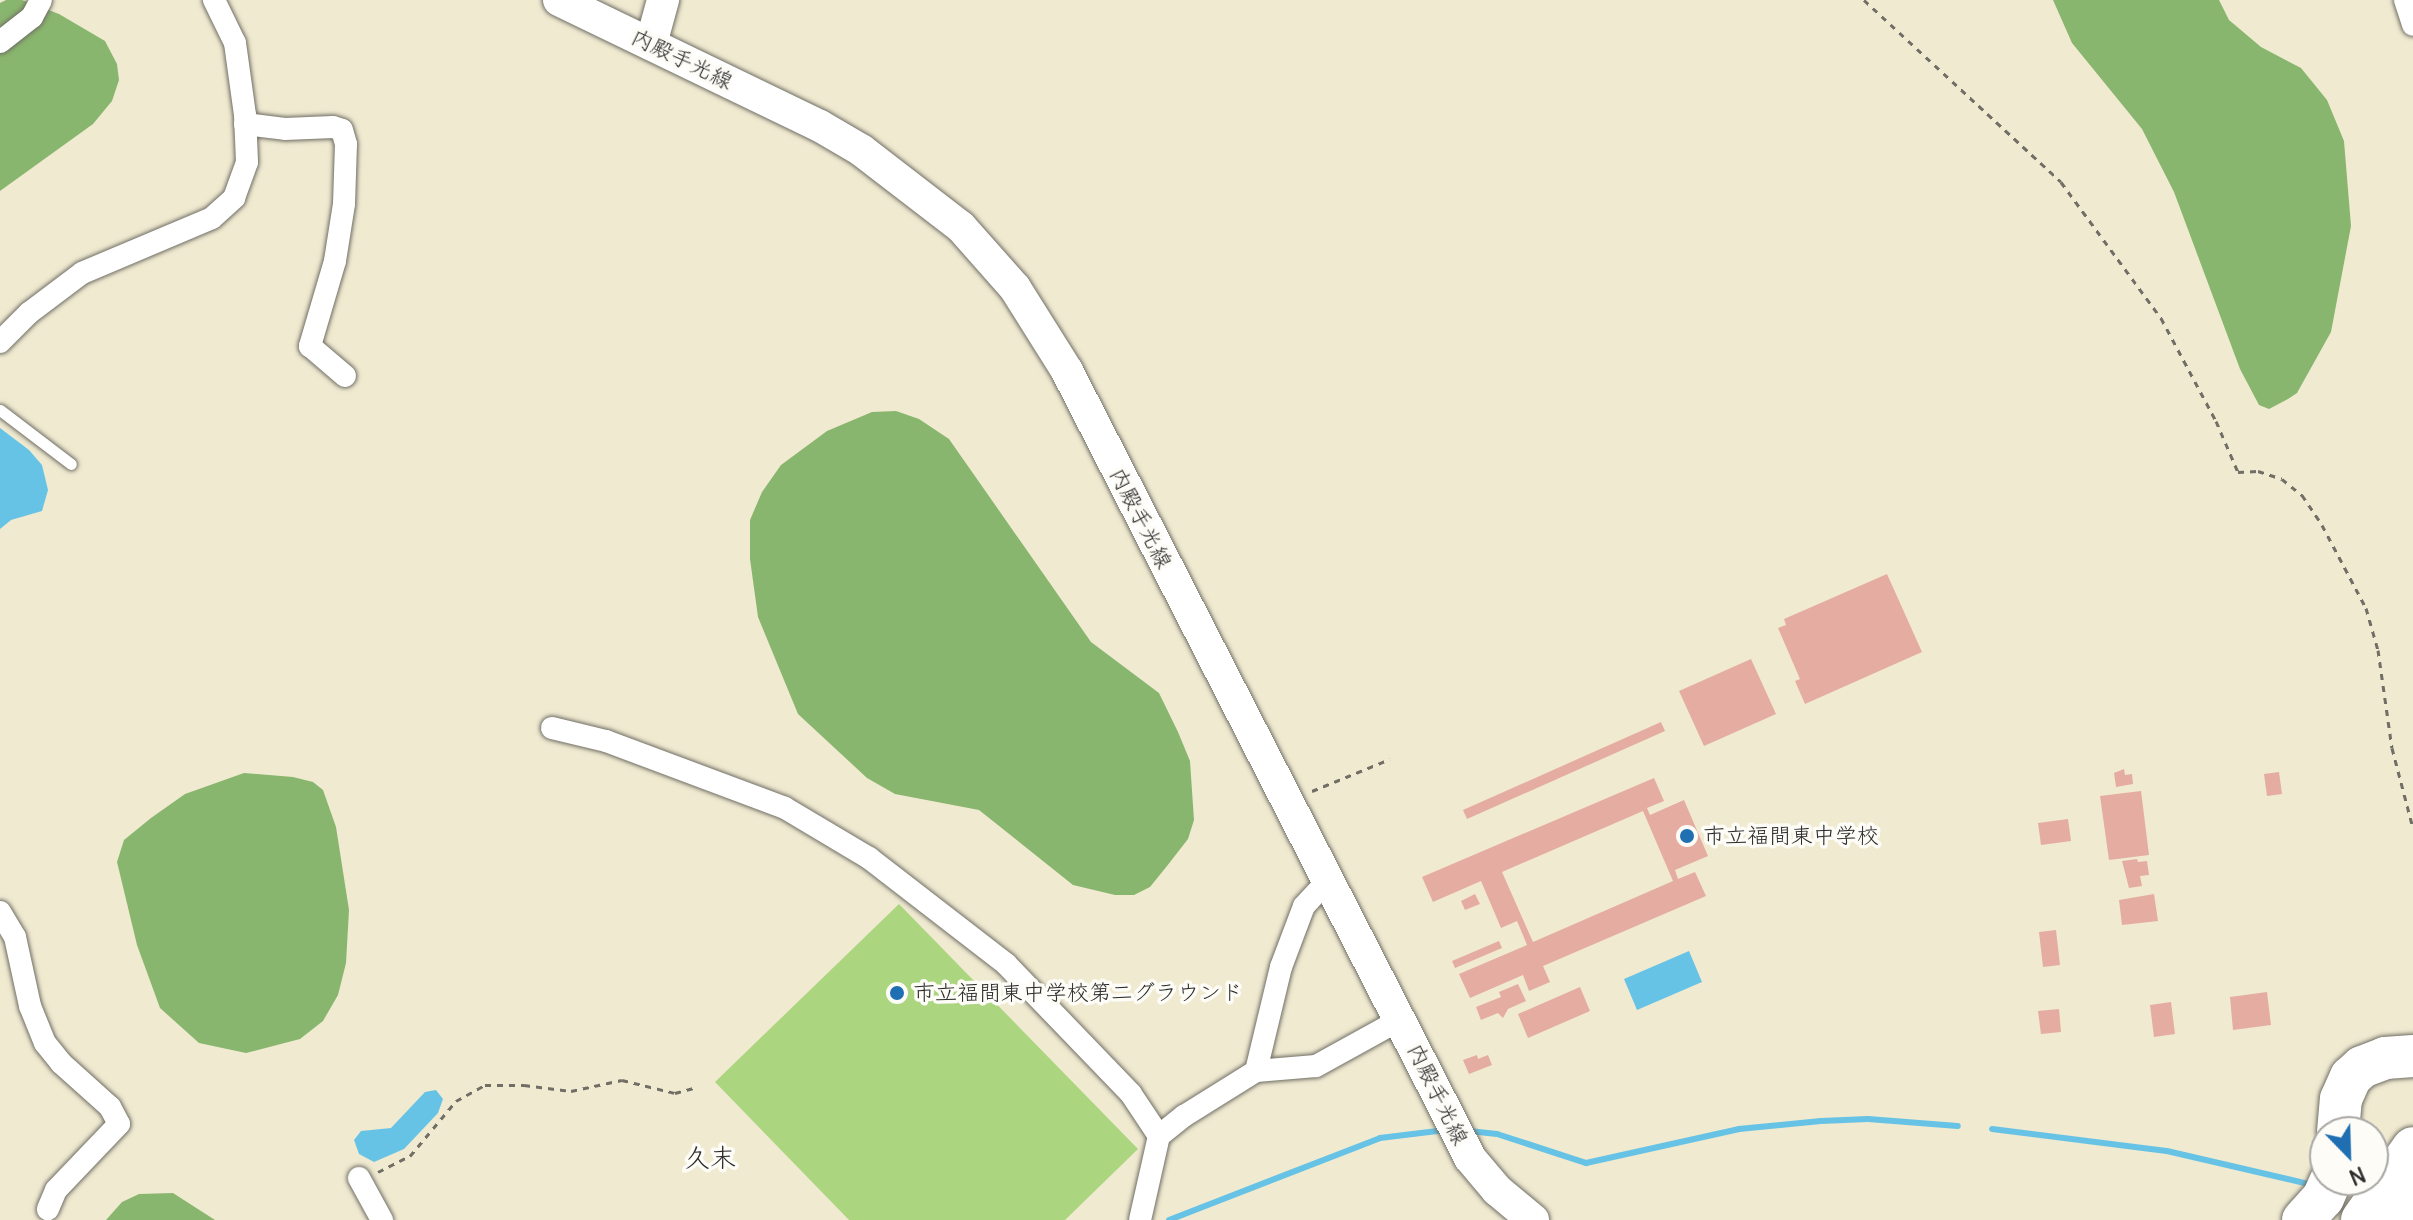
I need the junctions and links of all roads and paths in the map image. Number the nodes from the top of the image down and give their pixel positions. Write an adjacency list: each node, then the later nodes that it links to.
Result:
1 (41, 0): 8 (street)
2 (214, 0): 10 (street)
3 (559, 0): 9 (main road, 内殿手光線)
4 (663, 0): 9 (main road)
5 (1864, 0): 18 (path)
6 (2405, 0): 7 (street)
7 (2413, 25)
8 (0, 42)
9 (651, 44): 17 (main road, 内殿手光線)
10 (245, 124): 11 (street); 12 (street)
11 (0, 342)
12 (345, 376)
13 (0, 410): 14 (lane)
14 (71, 464)
15 (552, 728): 28 (street)
16 (1390, 759): 17 (path)
17 (1287, 802): 19 (main road, 内殿手光線)
18 (2413, 828)
19 (1328, 880): 21 (main road, 内殿手光線); 23 (street)
20 (0, 912): 33 (street)
21 (1401, 1019): 23 (street); 36 (main road, 内殿手光線)
22 (2413, 1056): 26 (highway)
23 (1256, 1071): 28 (street)
24 (2413, 1083): 27 (highway)
25 (697, 1087): 30 (path)
26 (2339, 1116)
27 (2352, 1116)
28 (1159, 1136): 34 (street)
29 (2413, 1148): 38 (highway)
30 (359, 1178): 35 (street)
31 (2324, 1196): 37 (highway)
32 (2413, 1200): 39 (highway)
33 (48, 1209)
34 (1138, 1218)
35 (382, 1220)
36 (1533, 1220)
37 (2303, 1220)
38 (2362, 1220)
39 (2398, 1220)

